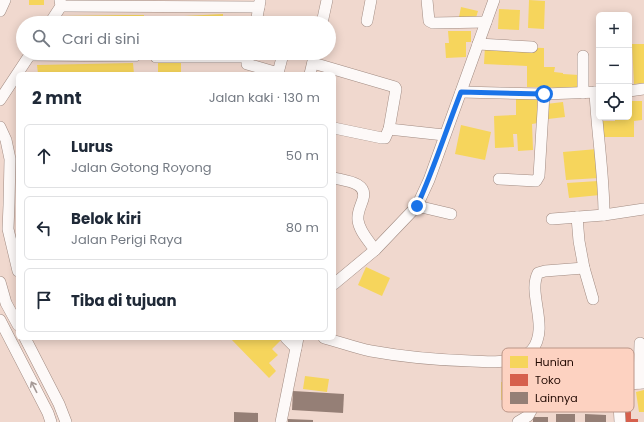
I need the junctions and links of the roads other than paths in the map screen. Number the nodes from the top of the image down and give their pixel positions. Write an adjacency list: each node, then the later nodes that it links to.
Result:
1 (5, 0): 8 (street)
2 (327, 0): 11 (street)
3 (371, 0): 12 (street)
4 (426, 0): 13 (street)
5 (494, 0): 13 (street)
6 (61, 3): 7 (street); 9 (street)
7 (259, 3): 10 (street)
8 (0, 11)
9 (54, 16)
10 (257, 16)
11 (324, 16)
12 (367, 22)
13 (486, 22): 14 (street)
14 (478, 44): 15 (street); 30 (street)
15 (532, 46)
16 (583, 56): 32 (street)
17 (27, 60): 23 (street)
18 (211, 60): 22 (street)
19 (281, 60): 25 (street)
20 (314, 60): 26 (street)
21 (320, 60): 38 (street)
22 (247, 62): 24 (street)
23 (21, 72)
24 (275, 72)
25 (278, 72)
26 (310, 72)
27 (16, 81): 34 (street)
28 (644, 89): 29 (street)
29 (632, 90)
30 (461, 92): 33 (street); 39 (street)
31 (596, 92): 32 (street)
32 (583, 93): 33 (street)
33 (544, 94): 43 (street)
34 (0, 100)
35 (596, 120): 48 (street)
36 (0, 127): 40 (street)
37 (336, 128): 38 (street)
38 (389, 128): 39 (street)
39 (444, 135): 45 (street)
40 (3, 141): 41 (street)
41 (14, 158): 44 (street)
42 (336, 178): 51 (street)
43 (499, 179)
44 (14, 205): 52 (street)
45 (417, 206): 47 (street); 51 (street)
46 (644, 209): 48 (street)
47 (450, 214)
48 (604, 215): 49 (street)
49 (577, 217): 50 (street); 53 (street)
50 (552, 219)
51 (375, 250): 55 (street)
52 (16, 257)
53 (584, 268): 56 (street); 63 (street)
54 (0, 282): 58 (street)
55 (336, 282)
56 (593, 299)
57 (0, 320): 69 (street, one-way to 57)
58 (16, 321)
59 (26, 340): 70 (street)
60 (332, 340): 64 (street)
61 (297, 343): 68 (street)
62 (640, 343): 65 (street)
63 (532, 348)
64 (502, 361)
65 (642, 383)
66 (530, 412): 71 (street)
67 (619, 412): 72 (street)
68 (285, 417)
69 (51, 422)
70 (66, 422)
71 (518, 422)
72 (620, 422)

